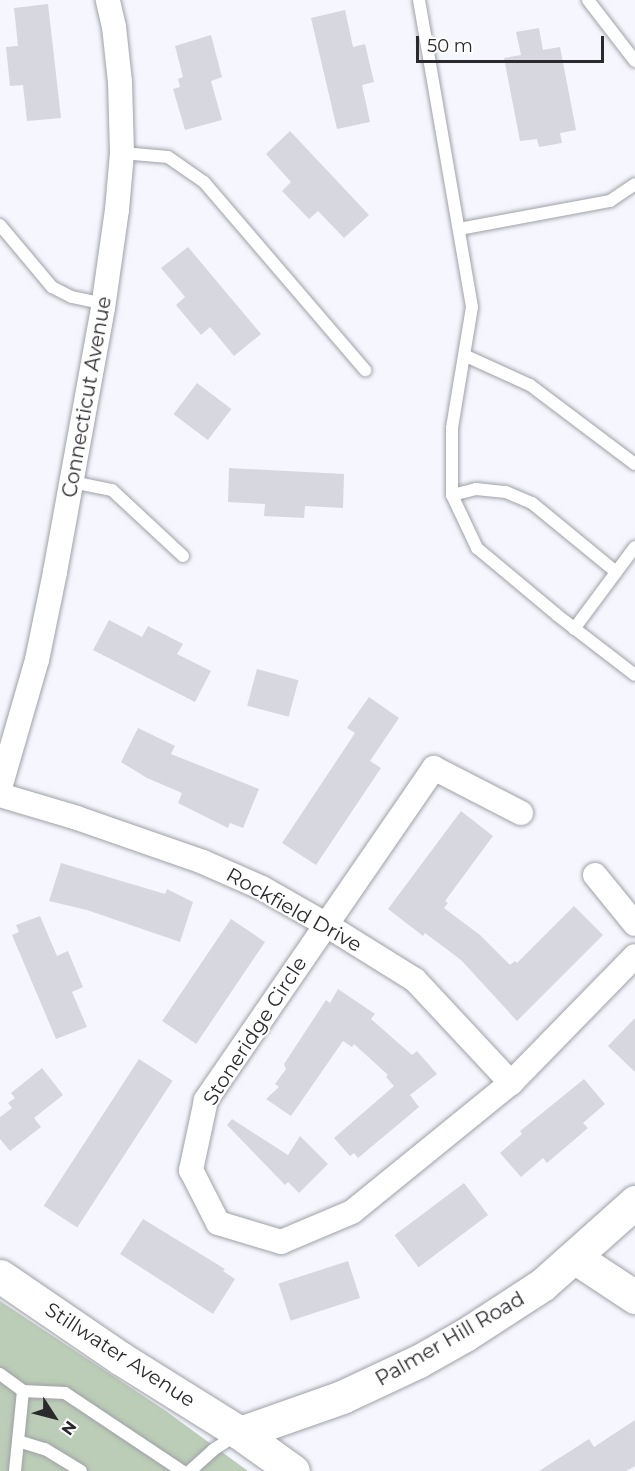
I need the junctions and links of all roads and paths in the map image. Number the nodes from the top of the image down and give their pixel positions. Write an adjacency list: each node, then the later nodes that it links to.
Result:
1 (108, 0): 5 (street, Connecticut Avenue)
2 (419, 0): 8 (lane)
3 (588, 0): 4 (lane)
4 (635, 61)
5 (122, 153): 9 (street, Connecticut Avenue); 11 (lane)
6 (635, 184): 8 (lane)
7 (0, 225): 9 (lane)
8 (459, 229): 10 (lane)
9 (104, 304): 13 (street, Connecticut Avenue)
10 (466, 356): 12 (lane); 14 (lane)
11 (365, 370)
12 (635, 464)
13 (72, 482): 16 (lane); 20 (street, Connecticut Avenue)
14 (452, 495): 17 (lane); 18 (lane)
15 (635, 547): 17 (lane)
16 (183, 556)
17 (616, 572): 18 (lane)
18 (574, 629): 19 (lane)
19 (635, 675)
20 (6, 743): 21 (street, Connecticut Avenue)
21 (0, 788)
22 (0, 795): 25 (street, Rockfield Drive)
23 (521, 813): 25 (street, Stoneridge Circle)
24 (595, 875): 26 (street)
25 (325, 924): 28 (street, Rockfield Drive); 28 (street, Stoneridge Circle)
26 (635, 924)
27 (635, 956): 28 (street, Stoneridge Circle)
28 (511, 1083)
29 (635, 1202): 30 (main road, Palmer Hill Road)
30 (576, 1258): 32 (main road); 35 (main road, Palmer Hill Road)
31 (0, 1276): 35 (main road, Stillwater Avenue)
32 (635, 1297)
33 (0, 1374): 34 (lane)
34 (23, 1391): 36 (lane); 39 (lane)
35 (240, 1433): 40 (lane); 41 (main road, Stillwater Avenue)
36 (18, 1441): 37 (lane); 38 (lane)
37 (15, 1471)
38 (81, 1471)
39 (182, 1471)
40 (190, 1471)
41 (293, 1471)

